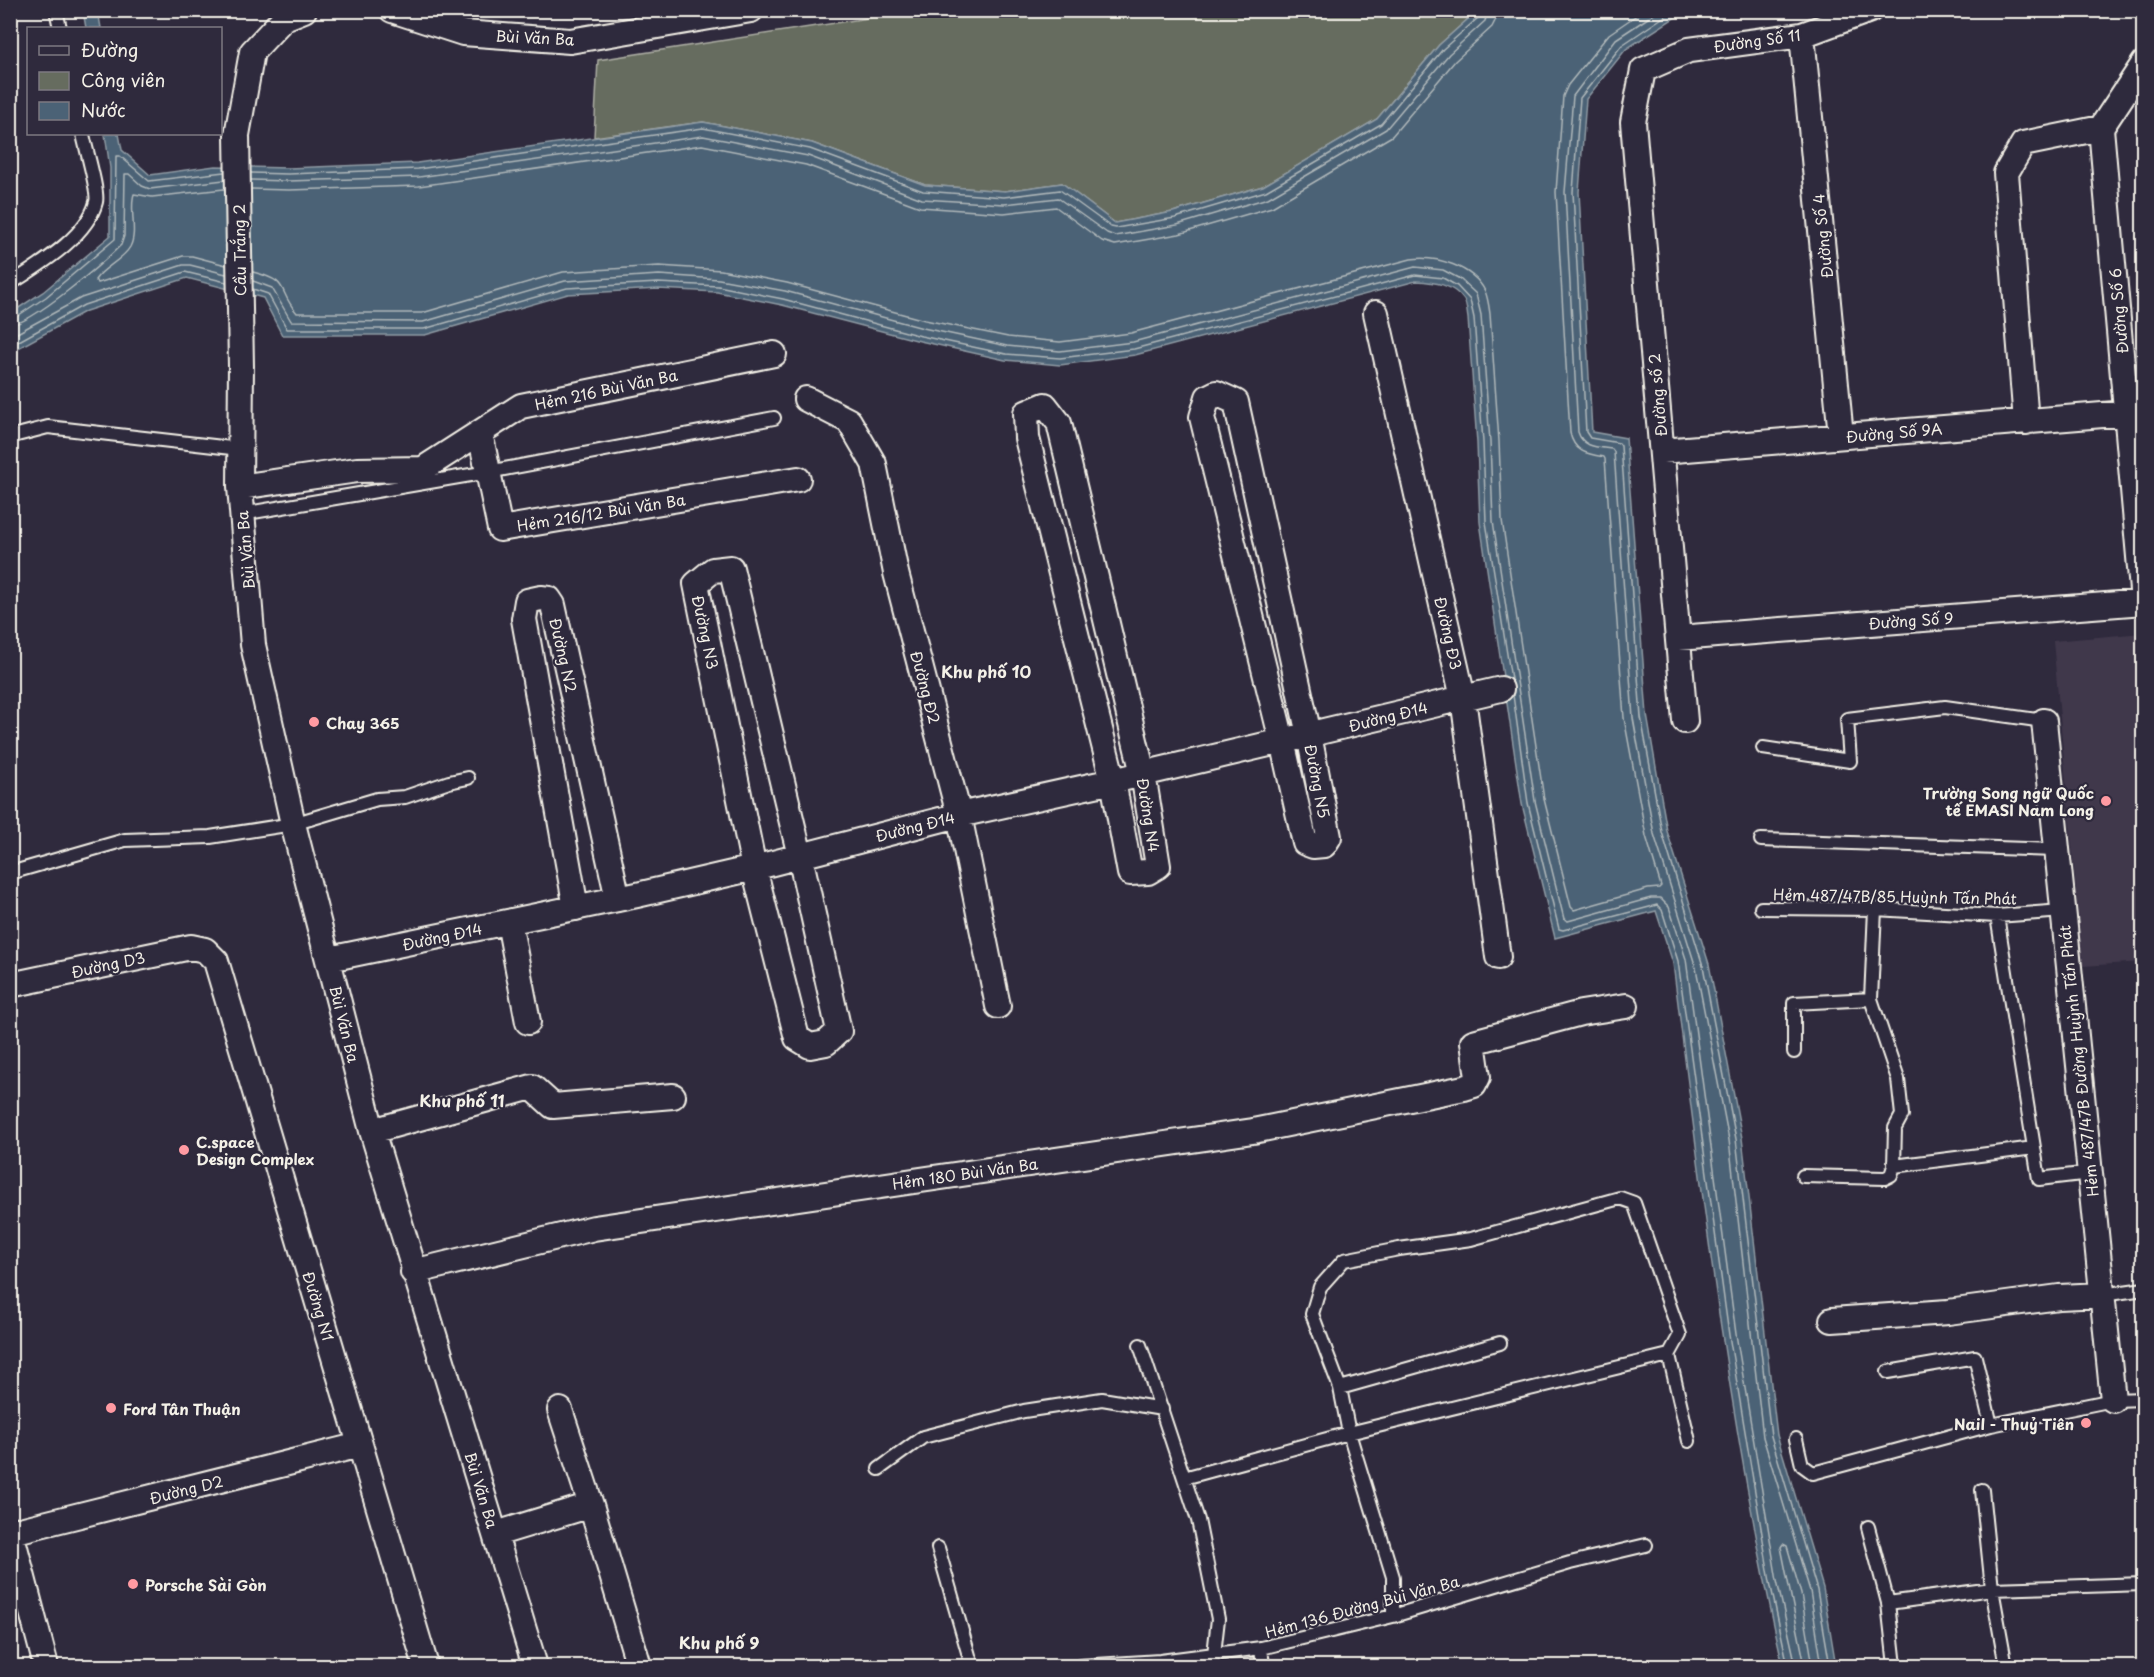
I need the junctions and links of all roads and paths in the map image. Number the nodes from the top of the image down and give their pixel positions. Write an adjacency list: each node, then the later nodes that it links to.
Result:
1 (56, 10): 6 (lane)
2 (304, 10): 15 (street, Cầu Trắng 2)
3 (392, 10): 4 (street, Bùi Văn Ba)
4 (751, 10)
5 (1870, 10): 7 (street, Đường Số 11)
6 (60, 27)
7 (1802, 35): 9 (street, Đường Số 11); 22 (street, Đường Số 4)
8 (2144, 63): 10 (street)
9 (1644, 70): 24 (street, Đường số 2)
10 (2102, 128): 17 (street, Đường Số 6); 19 (street)
11 (83, 135): 12 (lane)
12 (10, 284)
13 (1376, 313): 32 (street, Đường Đ3)
14 (774, 354): 20 (street, Hẻm 216 Bùi Văn Ba)
15 (241, 366): 23 (street, Bùi Văn Ba)
16 (806, 399): 41 (street, Đường Đ2)
17 (2127, 413): 19 (street, Đường Số 9A); 29 (street, Đường Số 6)
18 (774, 418): 25 (lane)
19 (2026, 422): 22 (street, Đường Số 9A)
20 (480, 433): 25 (street, Hẻm 216/12 Bùi Văn Ba); 27 (street, Hẻm 216 Bùi Văn Ba)
21 (17, 435): 23 (lane)
22 (1841, 436): 24 (street, Đường Số 9A)
23 (240, 450): 27 (street, Bùi Văn Ba)
24 (1662, 451): 30 (street, Đường số 2)
25 (488, 472): 26 (street, Hẻm 216/12 Bùi Văn Ba); 28 (lane)
26 (798, 479)
27 (240, 487): 28 (street, Bùi Văn Ba)
28 (242, 514): 42 (street, Bùi Văn Ba)
29 (2143, 602): 30 (street, Đường Số 9)
30 (1678, 638): 33 (street, Đường số 2)
31 (1500, 689): 32 (street, Đường Đ14)
32 (1463, 698): 35 (street, Đường Đ14); 56 (street, Đường Đ3)
33 (1685, 721)
34 (2044, 721): 37 (lane); 44 (street, Hẻm 487/47B Đường Huỳnh Tấn Phát)
35 (1309, 735): 36 (street, Đường Đ14); 36 (street, Đường N5); 36 (street, Đường N5)
36 (1282, 741): 38 (street, Đường Đ14)
37 (1763, 748)
38 (1143, 774): 40 (street, Đường Đ14); 40 (street, Đường N4); 40 (street, Đường N4)
39 (468, 778): 42 (lane)
40 (1113, 781): 41 (street, Đường Đ14)
41 (959, 815): 45 (street, Đường Đ14); 60 (street, Đường Đ2)
42 (292, 824): 47 (lane); 57 (street, Bùi Văn Ba)
43 (1761, 840): 44 (lane)
44 (2057, 850): 52 (street, Hẻm 487/47B Đường Huỳnh Tấn Phát)
45 (800, 856): 46 (street, Đường Đ14); 46 (street); 46 (street, Đường N3)
46 (754, 868): 48 (street, Đường Đ14)
47 (10, 873)
48 (618, 899): 49 (street, Đường Đ14); 49 (street, Đường N2)
49 (576, 908): 54 (street, Đường Đ14)
50 (1761, 908): 51 (lane, Hẻm 487/47B/85 Huỳnh Tấn Phát)
51 (1875, 909): 53 (lane, Hẻm 487/47B/85 Huỳnh Tấn Phát); 59 (lane)
52 (2063, 911): 53 (lane, Hẻm 487/47B/85 Huỳnh Tấn Phát); 68 (street, Hẻm 487/47B Đường Huỳnh Tấn Phát)
53 (1997, 916): 66 (lane)
54 (509, 922): 57 (street, Đường Đ14); 62 (street)
55 (205, 950): 58 (street, Đường D3); 87 (street, Đường N1)
56 (1498, 957)
57 (328, 959): 65 (street, Bùi Văn Ba)
58 (10, 985)
59 (1871, 999): 63 (lane); 67 (lane)
60 (998, 1006)
61 (1626, 1006): 70 (street, Hẻm 180 Bùi Văn Ba)
62 (528, 1022)
63 (1794, 1052)
64 (673, 1096): 65 (street)
65 (372, 1131): 70 (street, Bùi Văn Ba)
66 (2034, 1148): 67 (lane); 68 (lane)
67 (1894, 1166): 69 (lane)
68 (2090, 1173): 72 (street, Hẻm 487/47B Đường Huỳnh Tấn Phát)
69 (1803, 1176)
70 (413, 1272): 94 (street, Bùi Văn Ba)
71 (2144, 1290): 72 (lane)
72 (2102, 1295): 73 (street); 80 (street, Hẻm 487/47B Đường Huỳnh Tấn Phát)
73 (1832, 1320)
74 (1500, 1343): 78 (lane)
75 (1140, 1345): 81 (lane)
76 (1669, 1355): 78 (lane); 84 (lane); 86 (lane)
77 (1888, 1372): 83 (lane)
78 (1340, 1388): 84 (lane)
79 (2144, 1399): 80 (lane)
80 (2113, 1400): 83 (lane)
81 (1162, 1409): 88 (lane); 89 (lane)
82 (560, 1410): 91 (street)
83 (1991, 1425): 85 (lane)
84 (1349, 1433): 89 (lane); 100 (lane)
85 (1796, 1439)
86 (1689, 1441)
87 (360, 1445): 93 (street, Đường D2); 104 (street, Đường N1)
88 (879, 1469)
89 (1184, 1478): 102 (lane)
90 (1982, 1490): 98 (lane)
91 (591, 1505): 94 (street); 106 (street)
92 (1868, 1527): 99 (lane)
93 (11, 1530): 103 (street)
94 (496, 1534): 105 (street, Bùi Văn Ba)
95 (1646, 1545): 100 (lane, Hẻm 136 Đường Bùi Văn Ba)
96 (938, 1548): 107 (lane)
97 (2144, 1584): 98 (lane)
98 (1992, 1589): 99 (lane); 111 (lane)
99 (1888, 1603): 110 (lane)
100 (1393, 1616): 101 (lane, Hẻm 136 Đường Bùi Văn Ba)
101 (1261, 1648): 102 (lane, Hẻm 136 Đường Bùi Văn Ba); 109 (lane)
102 (1214, 1654): 108 (lane, Hẻm 136 Đường Bùi Văn Ba)
103 (46, 1666)
104 (426, 1666)
105 (535, 1666)
106 (639, 1666)
107 (972, 1666)
108 (1080, 1666)
109 (1263, 1666)
110 (1895, 1666)
111 (2006, 1666)

